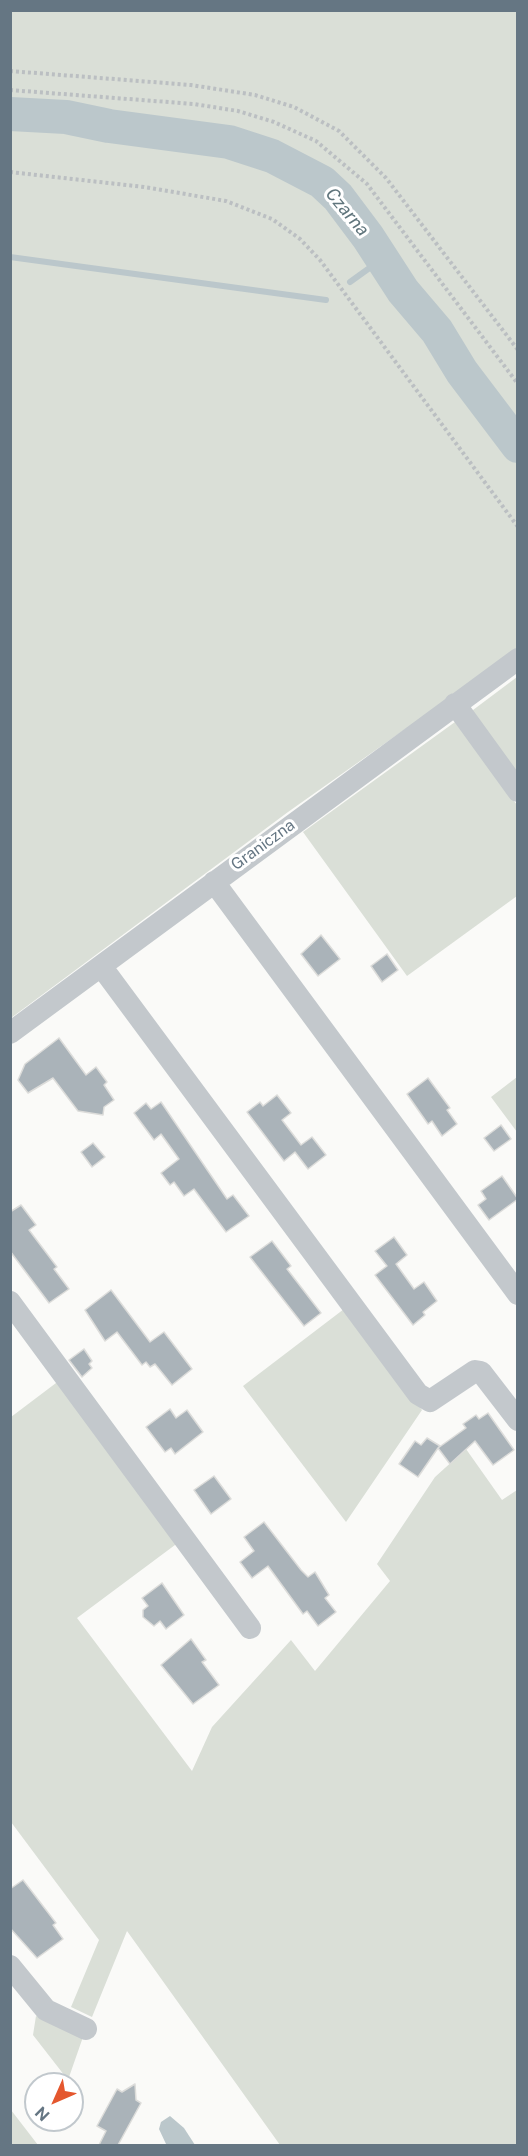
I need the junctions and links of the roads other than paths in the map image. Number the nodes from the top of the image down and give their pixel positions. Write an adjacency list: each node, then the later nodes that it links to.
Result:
1 (518, 659): 2 (street, Graniczna)
2 (456, 704): 3 (street); 4 (street, Graniczna)
3 (518, 791)
4 (214, 882): 5 (street, Graniczna); 7 (street)
5 (101, 966): 6 (street, Graniczna); 9 (street)
6 (10, 1033)
7 (518, 1294)
8 (10, 1302): 10 (street)
9 (518, 1420)
10 (250, 1628)
11 (10, 1966): 12 (street)
12 (86, 2029)

